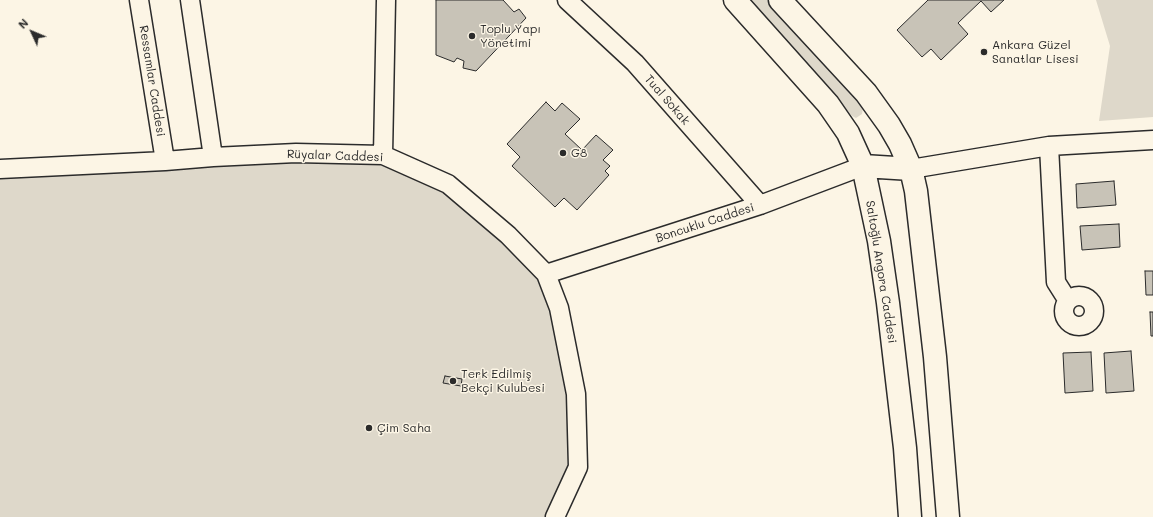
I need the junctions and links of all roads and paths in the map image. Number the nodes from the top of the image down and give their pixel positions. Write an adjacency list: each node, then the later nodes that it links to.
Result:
1 (139, 0): 11 (street, Ressamlar Caddesi)
2 (190, 0): 10 (street)
3 (386, 0): 9 (street)
4 (567, 0): 15 (street, Tual Sokak)
5 (734, 0): 12 (street, Saltoğlu Angora Caddesi)
6 (780, 0): 14 (street)
7 (1153, 140): 8 (street)
8 (1049, 146): 14 (street); 17 (street)
9 (383, 155): 10 (street, Rüyalar Caddesi); 16 (street, Rüyalar Caddesi)
10 (212, 157): 11 (street, Rüyalar Caddesi)
11 (166, 161): 13 (street, Rüyalar Caddesi)
12 (863, 166): 14 (street); 15 (street, Boncuklu Caddesi); 19 (street, Saltoğlu Angora Caddesi)
13 (0, 169)
14 (911, 169): 20 (street)
15 (760, 206): 16 (street, Boncuklu Caddesi)
16 (546, 274): 18 (street, Rüyalar Caddesi)
17 (1068, 301)
18 (555, 517)
19 (910, 517)
20 (948, 517)

